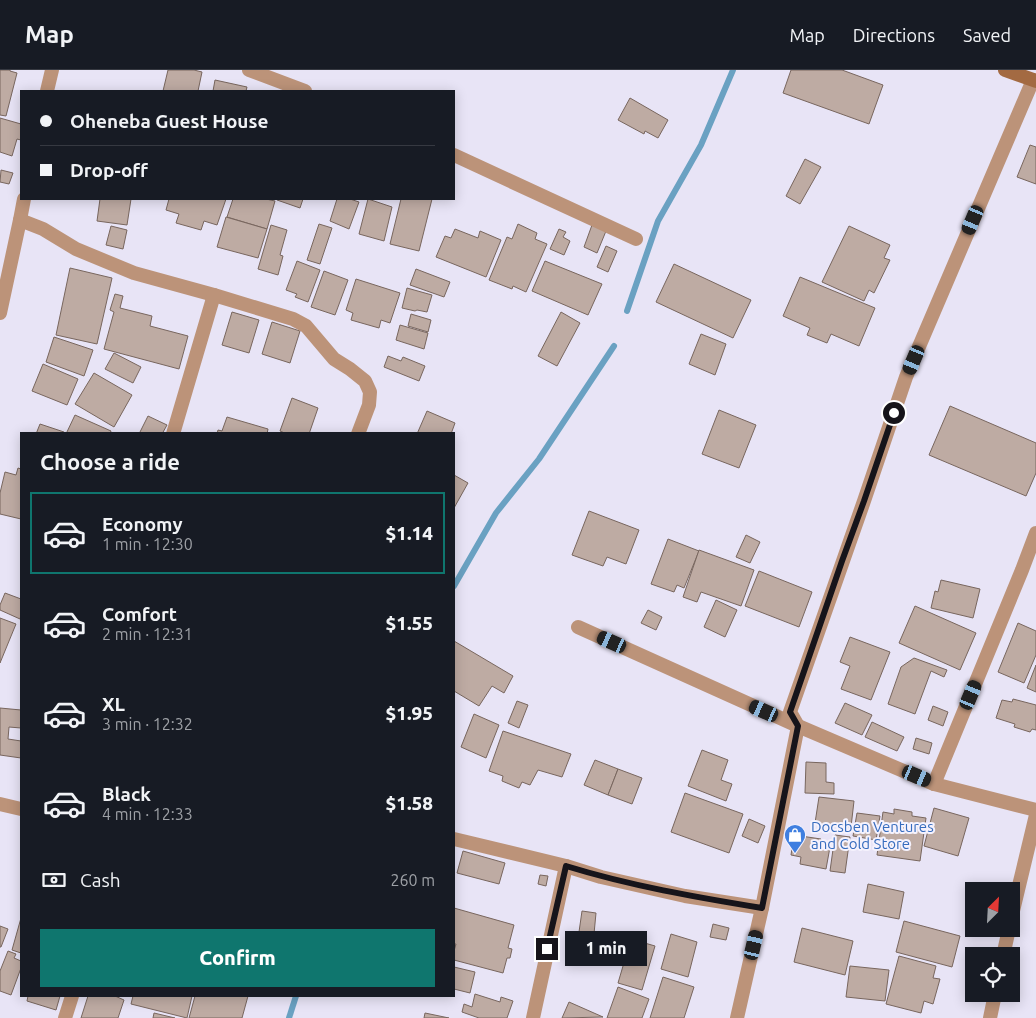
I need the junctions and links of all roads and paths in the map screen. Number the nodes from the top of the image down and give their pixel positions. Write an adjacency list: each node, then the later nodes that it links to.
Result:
1 (52, 70): 5 (street)
2 (249, 70): 6 (street)
3 (1005, 70): 4 (main road)
4 (1035, 80): 17 (street)
5 (47, 90)
6 (302, 90)
7 (455, 156): 10 (street)
8 (24, 200): 9 (street)
9 (20, 220): 11 (street); 12 (street)
10 (636, 239)
11 (214, 295): 13 (street); 14 (street)
12 (0, 313)
13 (174, 432)
14 (359, 432)
15 (1036, 533): 18 (street)
16 (578, 627): 17 (street)
17 (798, 726): 18 (street); 26 (street)
18 (934, 784): 21 (street)
19 (0, 804): 20 (street)
20 (20, 808)
21 (1036, 810)
22 (1036, 815): 25 (street)
23 (455, 839): 24 (street)
24 (566, 866): 26 (street); 30 (street)
25 (1020, 882)
26 (762, 908): 31 (street)
27 (72, 997): 29 (street)
28 (993, 1002): 32 (street)
29 (65, 1018)
30 (533, 1018)
31 (737, 1018)
32 (990, 1018)

